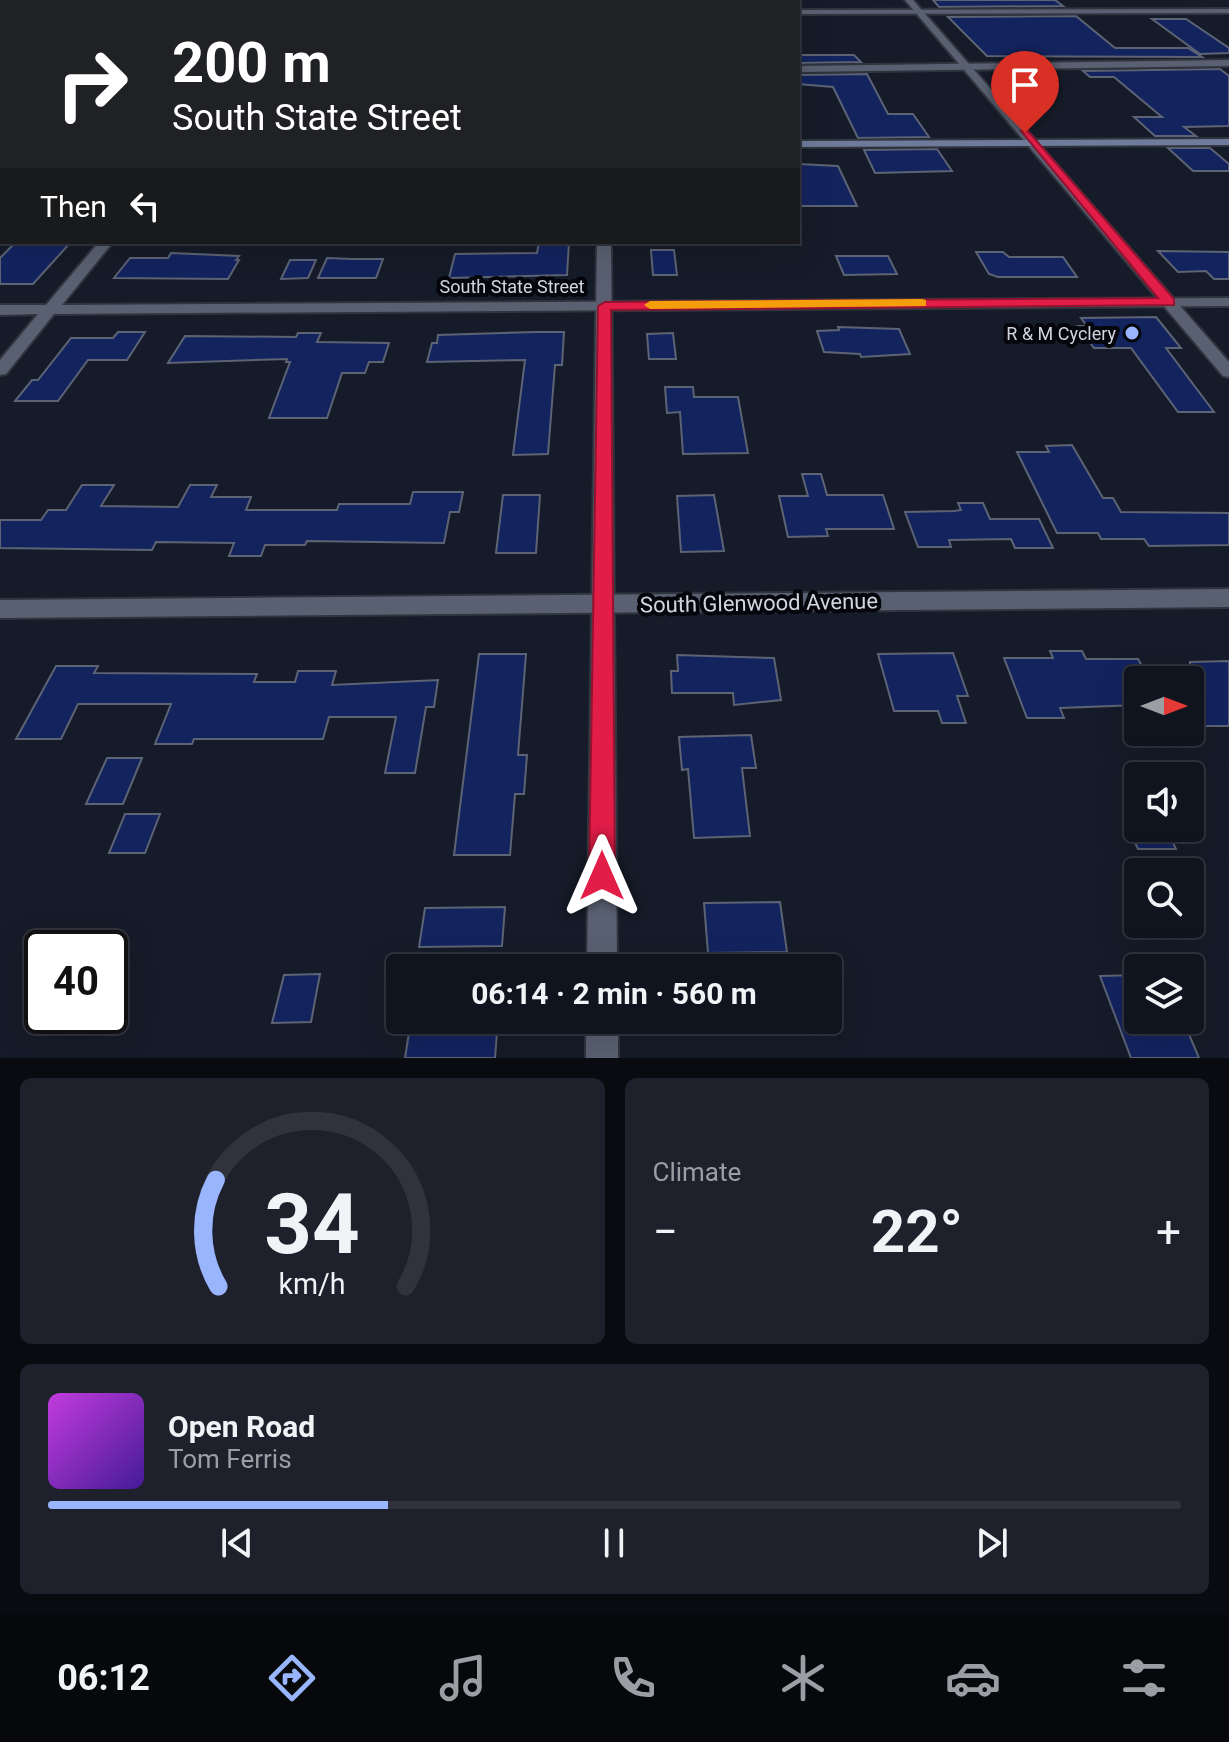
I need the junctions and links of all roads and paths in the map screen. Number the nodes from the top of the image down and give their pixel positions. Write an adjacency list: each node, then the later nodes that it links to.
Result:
1 (909, 0): 4 (street)
2 (1229, 11): 4 (street)
3 (800, 12): 4 (street)
4 (919, 12): 6 (street)
5 (1229, 63): 6 (street)
6 (966, 66): 7 (street); 9 (street)
7 (800, 69)
8 (1229, 142): 9 (main road)
9 (1032, 143): 10 (main road); 13 (street)
10 (800, 144)
11 (104, 244): 16 (street)
12 (604, 244): 15 (street)
13 (1169, 302): 14 (street, South State Street); 15 (street, South State Street); 19 (street)
14 (1229, 302)
15 (605, 306): 16 (street, South State Street); 21 (street)
16 (50, 309): 17 (street, South State Street); 18 (street)
17 (0, 310)
18 (0, 370)
19 (1229, 372)
20 (1229, 598): 21 (street, South Glenwood Avenue)
21 (605, 604): 22 (street, South Glenwood Avenue); 23 (street)
22 (0, 609)
23 (602, 954)
24 (602, 1034): 25 (street)
25 (602, 1058)

